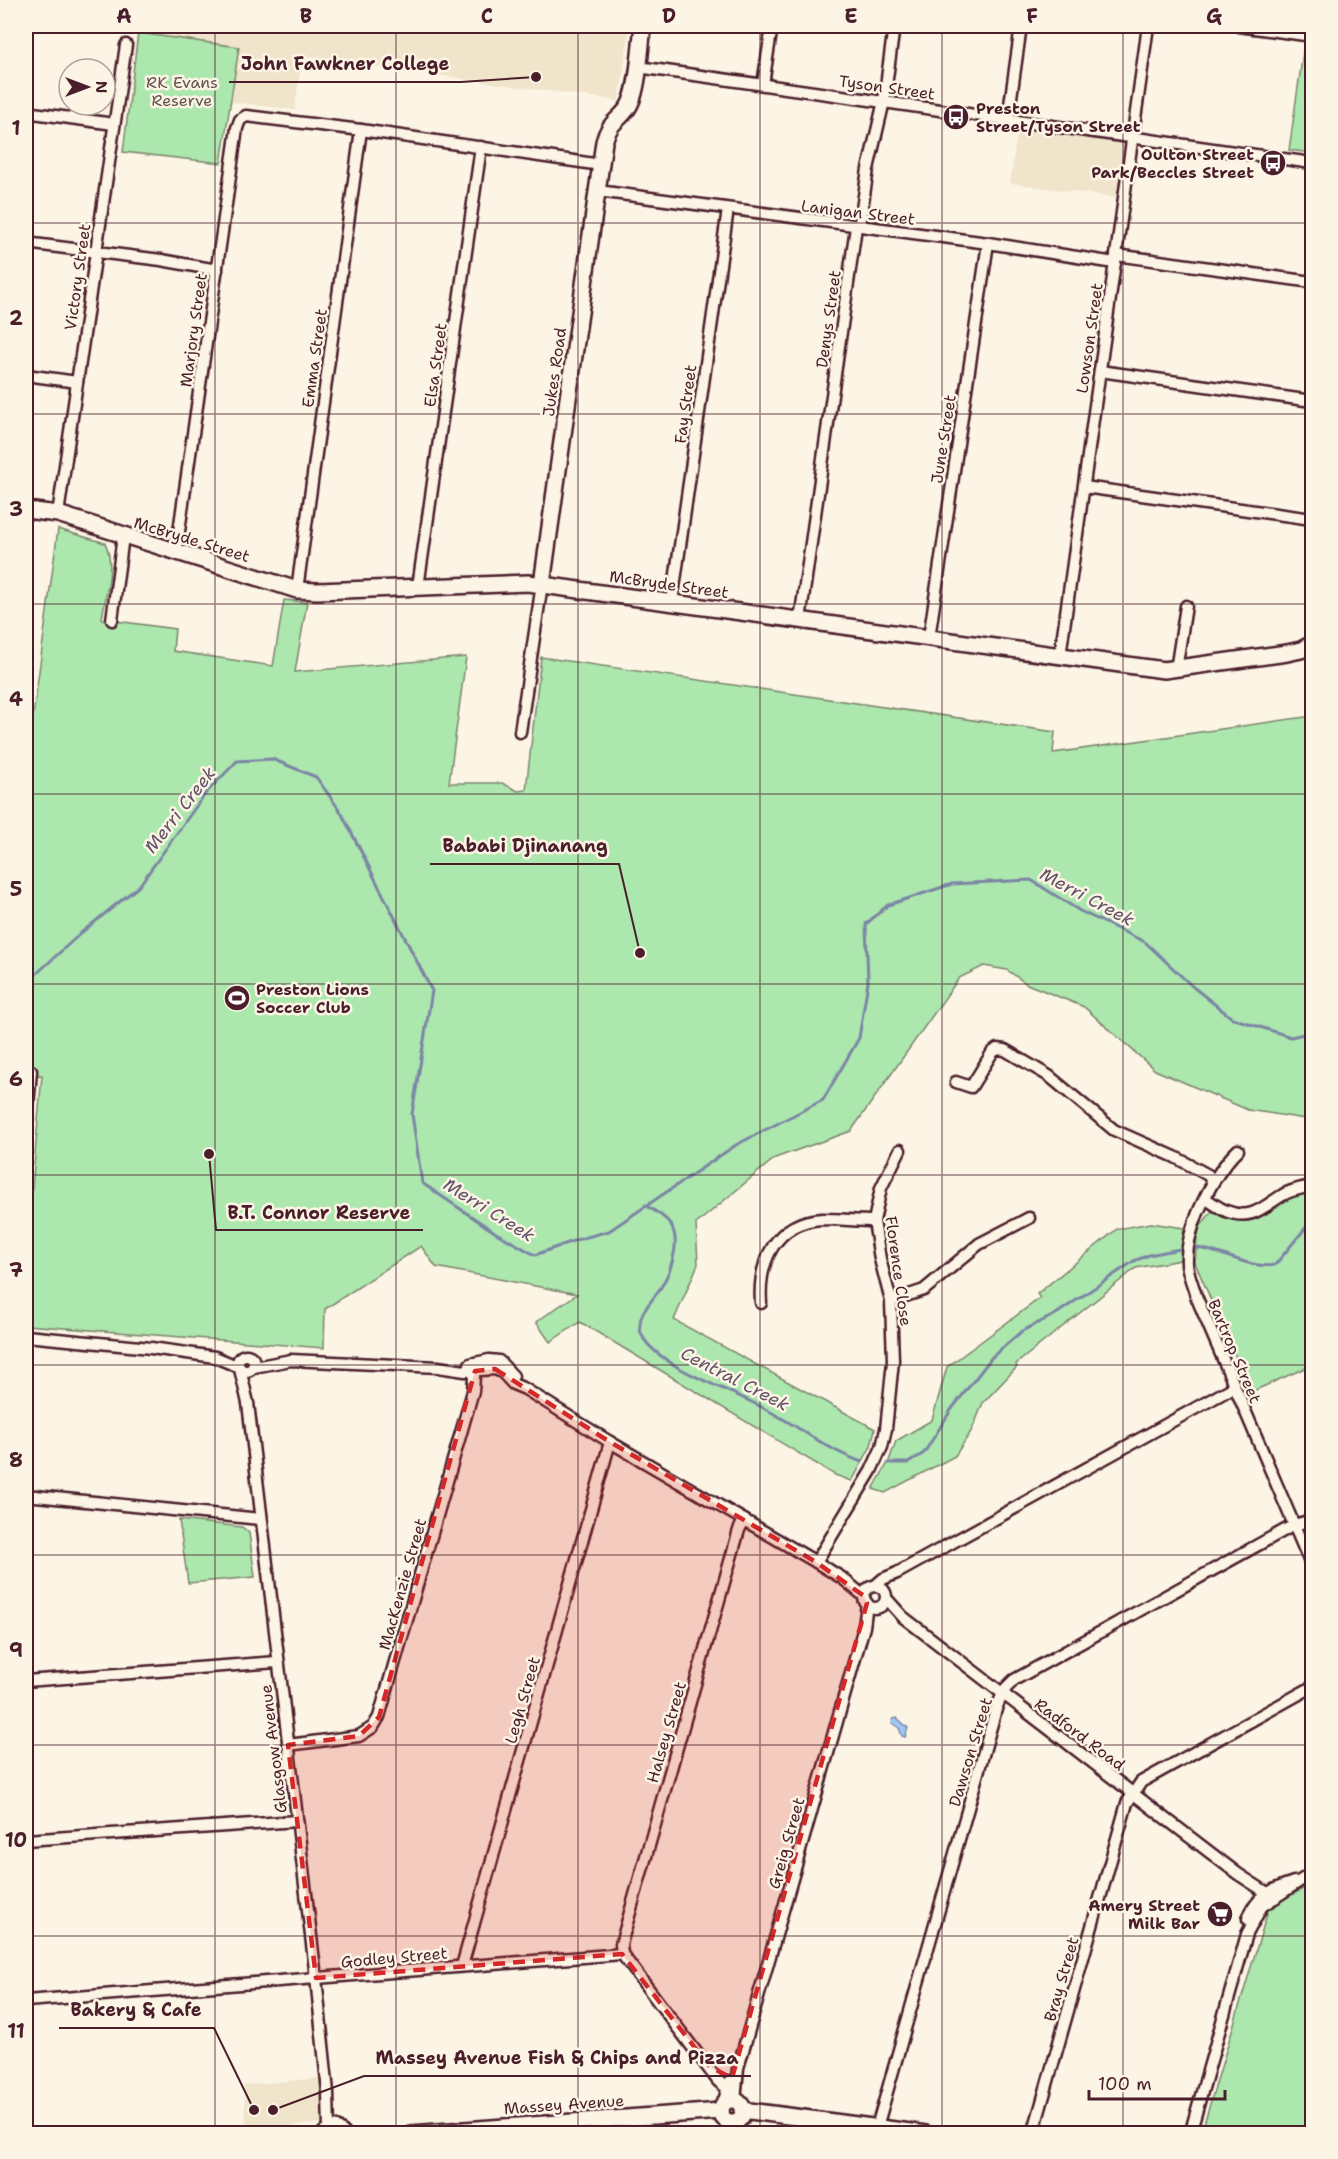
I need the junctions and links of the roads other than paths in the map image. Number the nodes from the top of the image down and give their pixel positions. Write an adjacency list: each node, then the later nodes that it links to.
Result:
1 (643, 26): 9 (street, Jukes Road)
2 (772, 26): 10 (street)
3 (894, 26): 11 (street, Denys Street)
4 (1021, 26): 13 (street)
5 (1148, 26): 16 (street, Lowson Street)
6 (1239, 26): 7 (street)
7 (1312, 36)
8 (126, 45): 14 (street, Victory Street)
9 (638, 68): 10 (street, Tyson Street); 19 (street, Jukes Road)
10 (764, 84): 11 (street, Tyson Street)
11 (884, 101): 13 (street, Tyson Street); 22 (street, Denys Street)
12 (26, 112): 14 (street)
13 (1008, 119): 16 (street, Tyson Street)
14 (114, 124): 25 (street, Victory Street)
15 (361, 130): 17 (street); 27 (street, Marjory Street); 41 (street, Emma Street)
16 (1132, 137): 18 (street, Tyson Street); 26 (street, Lowson Street)
17 (481, 147): 19 (street); 40 (street, Elsa Street)
18 (1312, 163)
19 (601, 165): 20 (street, Jukes Road)
20 (598, 191): 21 (street, Lanigan Street); 39 (street, Jukes Road)
21 (728, 209): 22 (street, Lanigan Street); 42 (street, Fay Street)
22 (856, 227): 24 (street, Lanigan Street); 45 (street, Denys Street)
23 (26, 243): 25 (street)
24 (988, 243): 26 (street, Lanigan Street); 46 (street, June Street)
25 (97, 253): 27 (street); 31 (street, Victory Street)
26 (1115, 259): 28 (street, Lanigan Street); 29 (street, Lowson Street)
27 (218, 270): 38 (street, Marjory Street)
28 (1312, 282)
29 (1100, 371): 32 (street); 33 (street, Lowson Street)
30 (26, 375): 31 (street)
31 (77, 382): 35 (street, Victory Street)
32 (1312, 401)
33 (1084, 487): 36 (street); 48 (street, Lowson Street)
34 (26, 510): 35 (street, McBryde Street)
35 (58, 514): 37 (street, McBryde Street)
36 (1312, 519)
37 (123, 536): 38 (street, McBryde Street); 44 (street)
38 (176, 552): 41 (street, McBryde Street)
39 (542, 585): 40 (street, McBryde Street); 42 (street, McBryde Street); 50 (street, Jukes Road)
40 (418, 587): 41 (street, McBryde Street)
41 (297, 590)
42 (672, 602): 45 (street, McBryde Street)
43 (1186, 606): 49 (street)
44 (112, 620)
45 (800, 620): 46 (street, McBryde Street)
46 (929, 638): 48 (street, McBryde Street)
47 (1312, 644): 49 (street, McBryde Street)
48 (1060, 656): 49 (street, McBryde Street)
49 (1176, 670)
50 (520, 732)
51 (31, 1071): 53 (street)
52 (956, 1082): 56 (street)
53 (26, 1129)
54 (900, 1150): 60 (street, Florence Close)
55 (1238, 1150): 56 (street, Bartrop Street)
56 (1212, 1181): 58 (street, Bartrop Street)
57 (1312, 1186): 58 (street)
58 (1206, 1199): 69 (street, Bartrop Street)
59 (1029, 1218): 61 (street)
60 (874, 1221): 61 (street, Florence Close); 62 (street)
61 (891, 1301): 76 (street, Florence Close)
62 (761, 1303)
63 (26, 1336): 65 (street, Radford Road)
64 (247, 1355): 65 (street, Radford Road); 66 (street, Radford Road); 68 (street)
65 (215, 1357): 68 (street, Radford Road)
66 (284, 1361): 67 (street, Radford Road); 68 (street, Radford Road)
67 (475, 1367): 70 (street, Radford Road); 83 (street, MacKenzie Street)
68 (246, 1368): 72 (street, Glasgow Avenue)
69 (1234, 1387): 75 (street, Bartrop Street); 78 (street)
70 (610, 1442): 73 (street, Radford Road); 92 (street, Legh Street)
71 (26, 1495): 72 (street)
72 (260, 1519): 79 (street, Glasgow Avenue)
73 (744, 1520): 76 (street, Radford Road); 91 (street, Halsey Street)
74 (1312, 1520): 75 (street, Dawson Street)
75 (1294, 1525): 77 (street, Bartrop Street); 82 (street, Dawson Street)
76 (816, 1562): 78 (street, Radford Road)
77 (1312, 1567)
78 (875, 1597): 82 (street, Radford Road); 95 (street, Greig Street)
79 (278, 1662): 80 (street); 83 (street, Glasgow Avenue)
80 (26, 1681)
81 (1312, 1687): 84 (street, Bray Street)
82 (1003, 1695): 84 (street, Radford Road); 96 (street, Dawson Street)
83 (288, 1744): 85 (street, Glasgow Avenue)
84 (1134, 1794): 88 (street, Radford Road); 100 (street, Bray Street)
85 (297, 1821): 86 (street); 93 (street, Glasgow Avenue)
86 (26, 1840)
87 (1312, 1873): 89 (street)
88 (1238, 1874): 89 (street, Radford Road); 90 (street, Radford Road)
89 (1272, 1895): 90 (street)
90 (1260, 1903): 101 (street)
91 (622, 1954): 92 (street, Godley Street); 95 (street)
92 (462, 1966): 93 (street, Godley Street)
93 (316, 1978): 94 (street, Godley Street); 97 (street, Glasgow Avenue)
94 (26, 2001)
95 (733, 2103): 96 (street, Massey Avenue); 98 (street, Massey Avenue)
96 (877, 2127): 99 (street, Massey Avenue)
97 (334, 2132)
98 (411, 2133)
99 (926, 2133)
100 (1033, 2133)
101 (1190, 2133)

